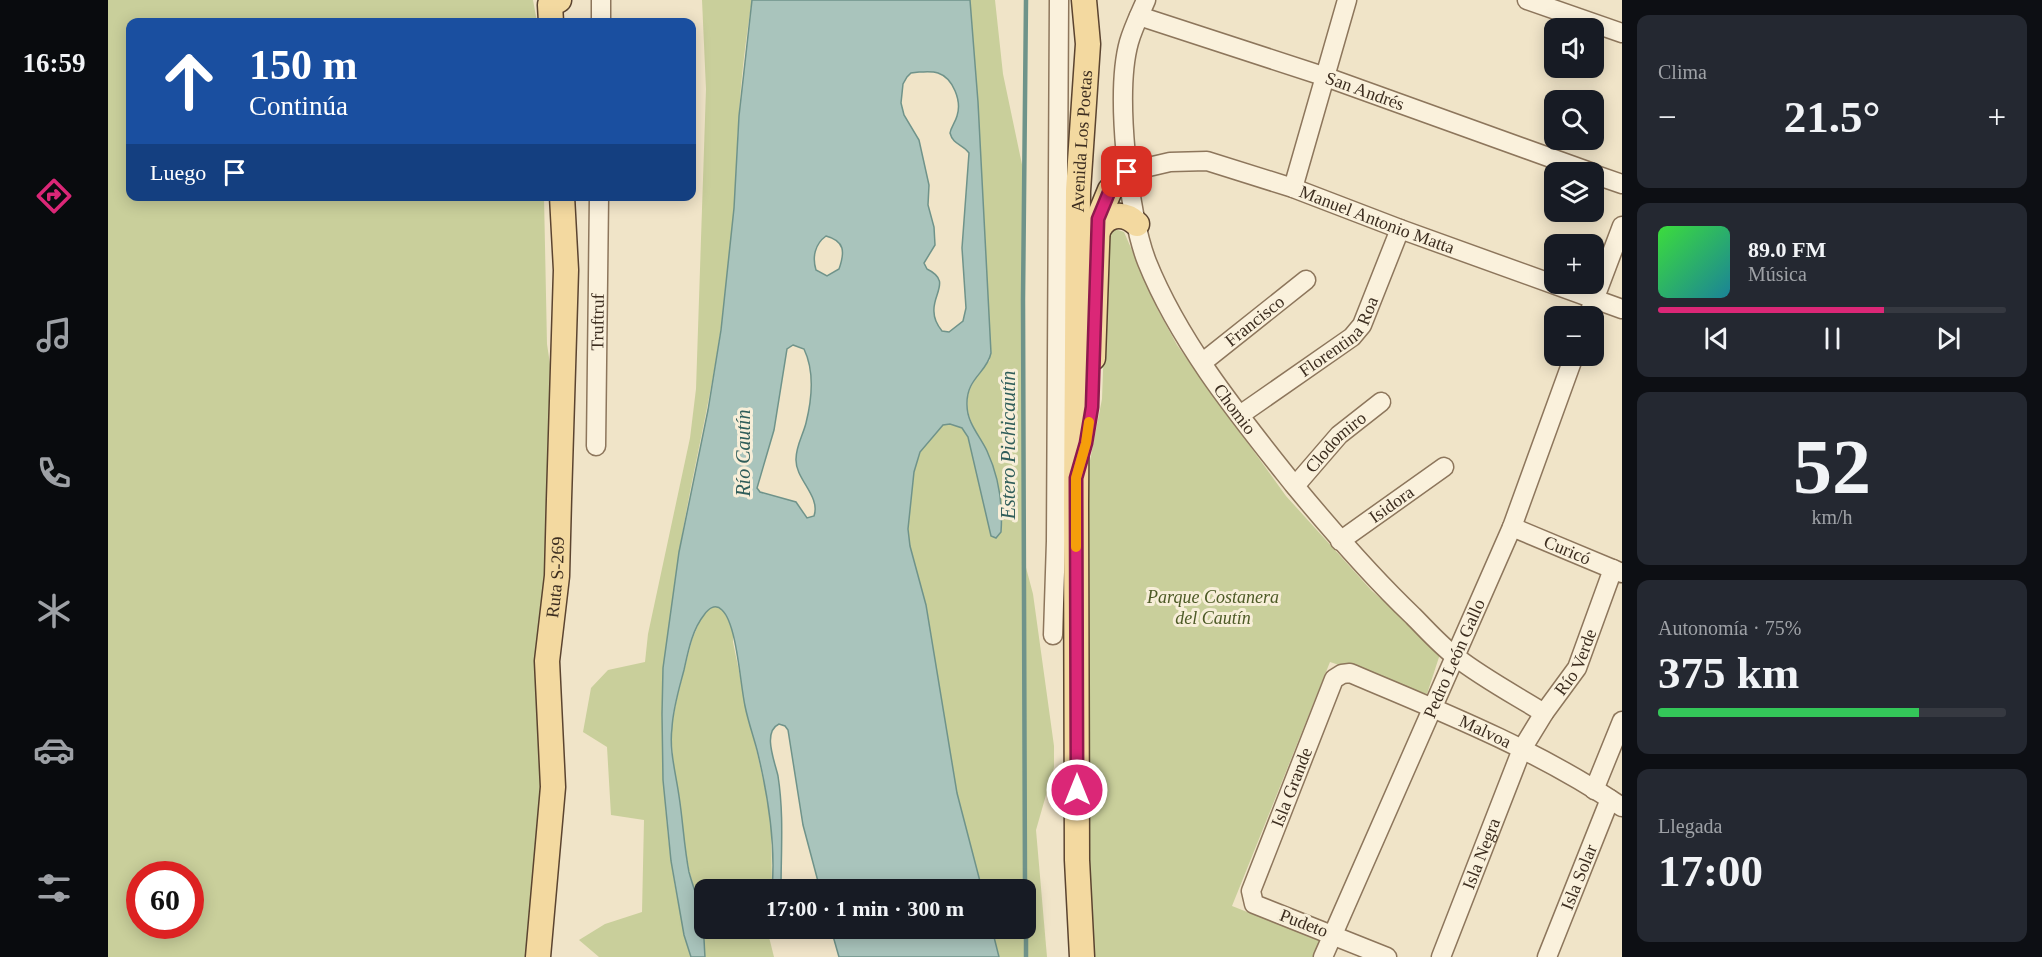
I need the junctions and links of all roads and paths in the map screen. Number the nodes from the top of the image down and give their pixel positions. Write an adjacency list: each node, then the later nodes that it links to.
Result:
1 (601, 0): 9 (street)
2 (1059, 0): 40 (street)
3 (1084, 0): 11 (main road, Avenida Los Poetas)
4 (1100, 0): 11 (main road, Avenida Los Poetas)
5 (1347, 0): 12 (street)
6 (1527, 0): 8 (street)
7 (1143, 8): 12 (street, San Andrés); 14 (street, Chomio)
8 (1575, 8): 10 (street)
9 (601, 18)
10 (1622, 33)
11 (1088, 44): 35 (main road, Avenida Los Poetas)
12 (1326, 77): 13 (street, San Andrés); 17 (street)
13 (1561, 162)
14 (1127, 172): 17 (street, Manuel Antonio Matta); 20 (street, Chomio); 23 (main road)
15 (1604, 178): 16 (street, San Andrés)
16 (1622, 184)
17 (1293, 188): 22 (street, Manuel Antonio Matta)
18 (562, 201): 51 (main road, Ruta S-269)
19 (599, 201): 33 (street, Truftruf)
20 (1137, 224): 23 (main road); 29 (street, Chomio)
21 (1622, 226): 26 (street)
22 (1400, 229): 25 (street, Manuel Antonio Matta); 32 (street, Florentina Roa)
23 (1096, 234): 35 (main road)
24 (1306, 280): 29 (street, Francisco)
25 (1587, 306)
26 (1593, 306)
27 (1604, 308): 28 (street, Manuel Antonio Matta)
28 (1622, 309)
29 (1203, 362): 32 (street, Chomio)
30 (1570, 366): 37 (street, Pedro León Gallo)
31 (1381, 402): 36 (street, Clodomiro)
32 (1240, 415): 36 (street, Chomio)
33 (596, 446)
34 (1444, 467): 38 (street, Isidora)
35 (1076, 478): 52 (main road, Avenida Los Poetas)
36 (1295, 486): 38 (street, Chomio)
37 (1512, 527): 39 (street, Curicó); 41 (street, Pedro León Gallo)
38 (1340, 541): 41 (street, Chomio)
39 (1617, 571): 44 (street, Río Verde)
40 (1053, 635)
41 (1455, 657): 43 (street, Pedro León Gallo); 44 (street, Chomio)
42 (1342, 674): 43 (street, Malvoa); 49 (street, Isla Grande)
43 (1432, 707): 46 (street, Malvoa); 50 (street, Pedro León Gallo)
44 (1544, 713): 46 (street, Río Verde)
45 (1622, 721): 47 (street)
46 (1522, 749): 47 (street, Malvoa); 55 (street, Isla Negra)
47 (1594, 790): 48 (street, Malvoa)
48 (1616, 803): 56 (street, Isla Solar)
49 (1254, 904): 50 (street, Pudeto)
50 (1332, 934): 53 (street, Pedro León Gallo); 54 (street, Pudeto)
51 (538, 957)
52 (1082, 957)
53 (1323, 957)
54 (1387, 957)
55 (1441, 957)
56 (1547, 957)

